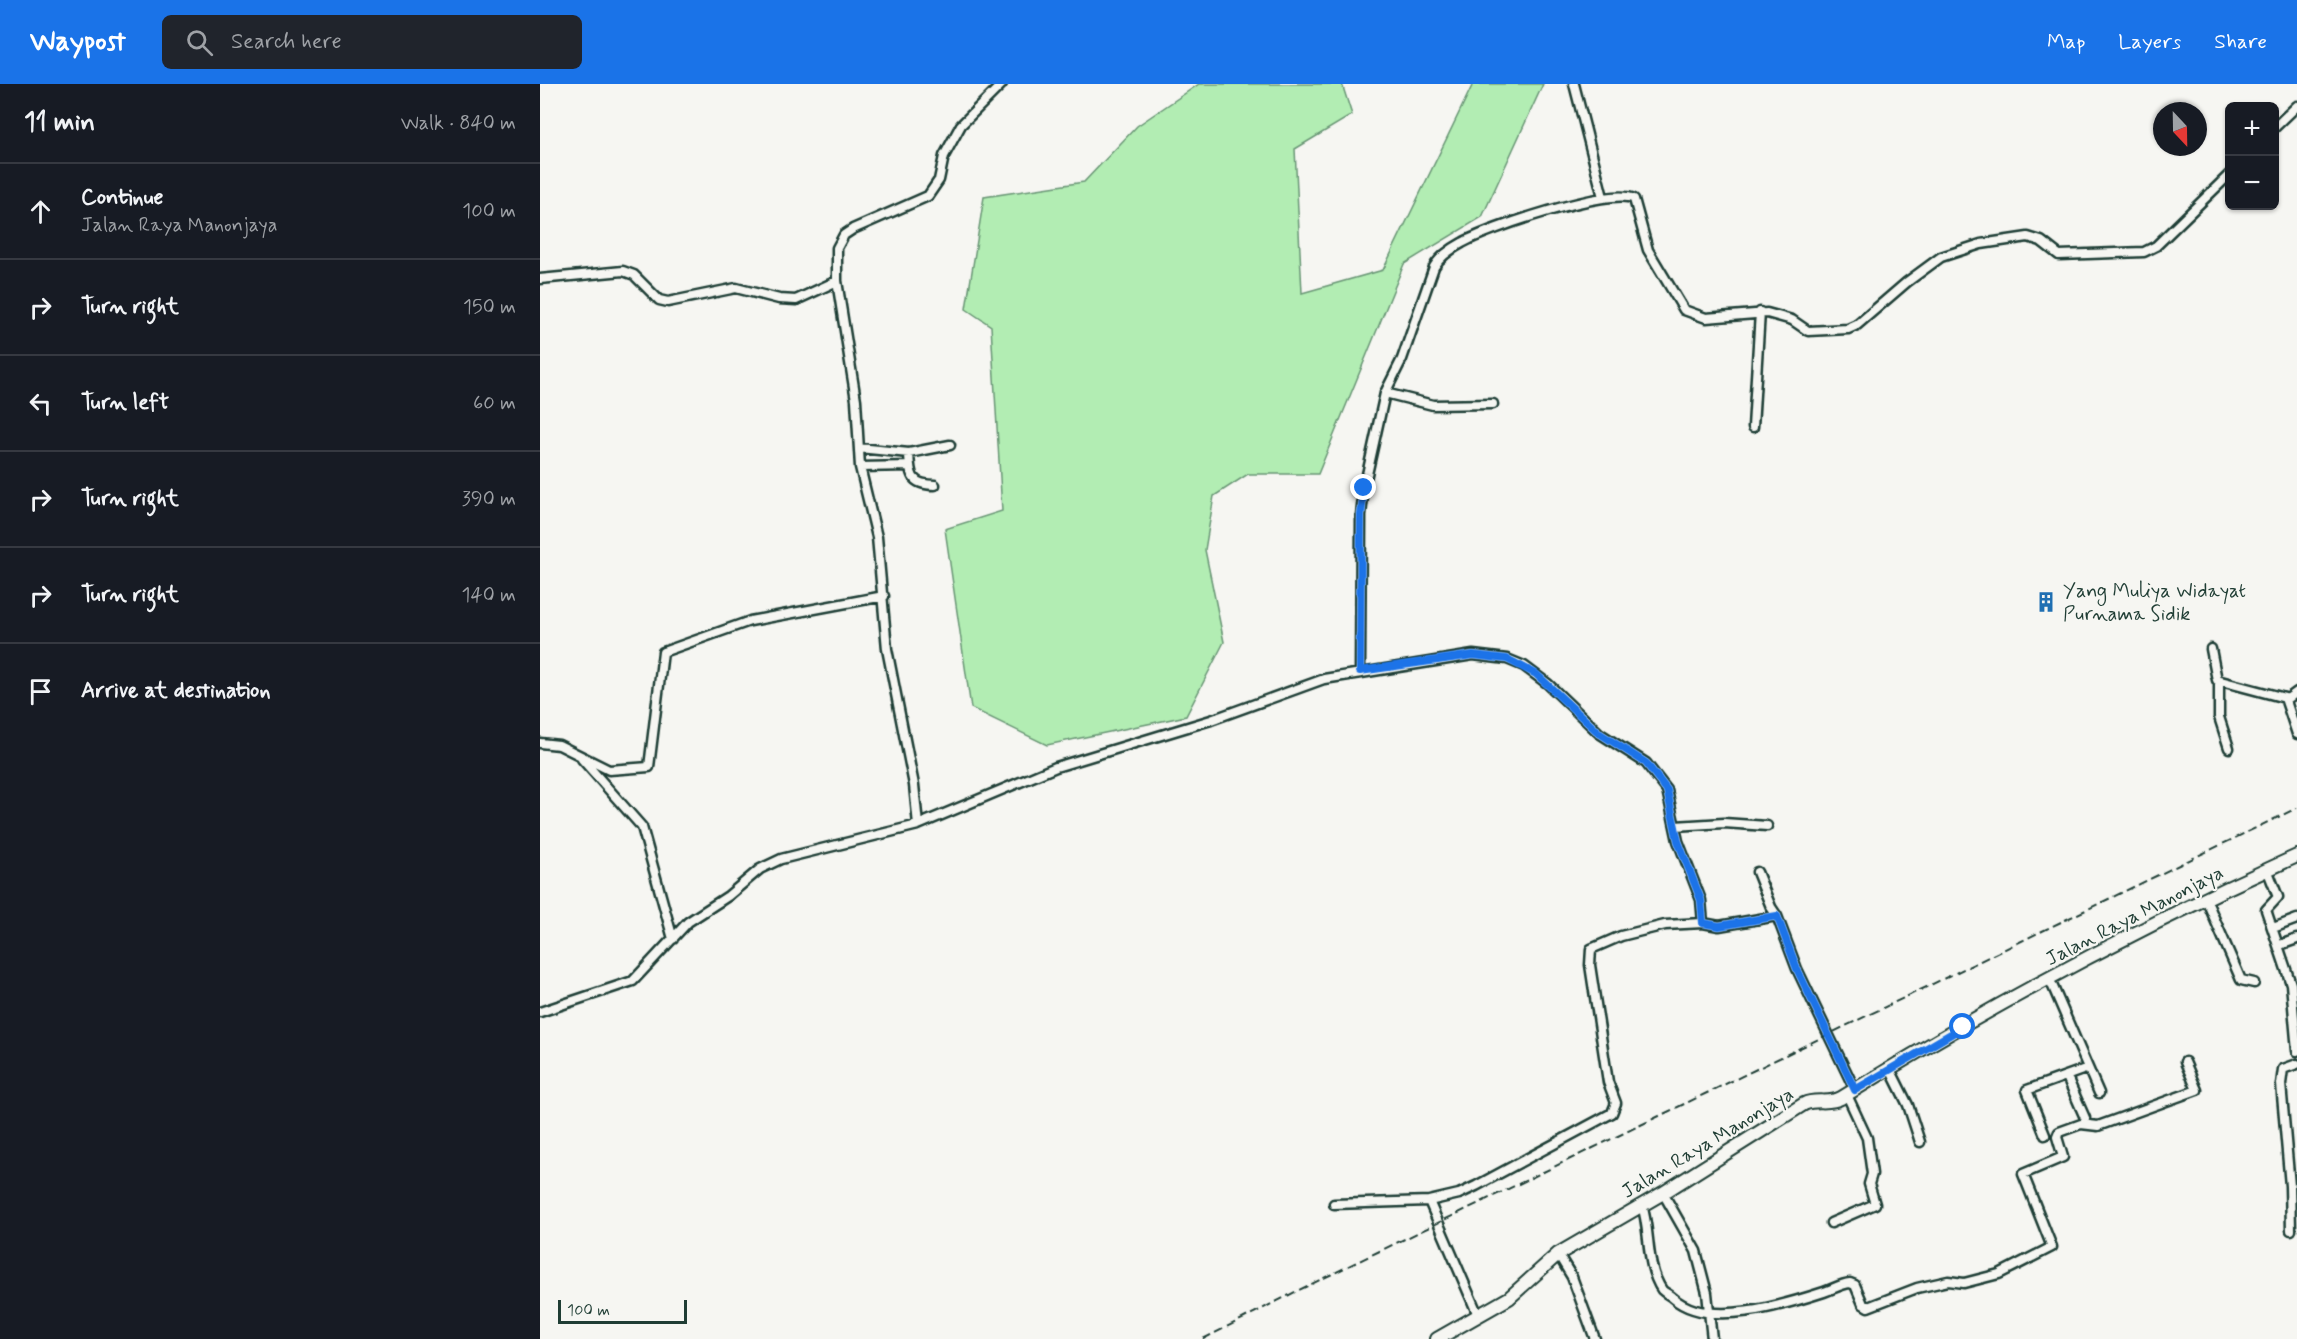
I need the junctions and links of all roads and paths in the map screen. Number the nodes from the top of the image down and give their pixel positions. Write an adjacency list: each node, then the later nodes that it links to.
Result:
1 (1011, 84): 3 (street)
2 (1574, 84): 7 (street)
3 (998, 87): 9 (street)
4 (2297, 106): 5 (street)
5 (2279, 123)
6 (2225, 178): 10 (street)
7 (1603, 197): 10 (street); 11 (street)
8 (540, 279): 9 (street)
9 (837, 281): 15 (street)
10 (1760, 312): 13 (street)
11 (1384, 393): 12 (street); 22 (street)
12 (1493, 404)
13 (1753, 427)
14 (950, 445): 16 (street)
15 (859, 448): 16 (street); 17 (street)
16 (909, 453): 18 (street)
17 (861, 466): 18 (street); 20 (street)
18 (910, 466): 19 (street)
19 (934, 484)
20 (884, 596): 29 (street); 30 (street)
21 (2211, 649): 23 (street)
22 (1360, 671): 30 (street); 31 (street)
23 (2219, 682): 25 (street); 28 (street)
24 (2297, 692): 25 (street)
25 (2286, 700): 26 (street)
26 (2297, 734)
27 (540, 743): 29 (street)
28 (2229, 748)
29 (578, 755): 41 (street)
30 (918, 825): 41 (street)
31 (1675, 826): 32 (street); 39 (street)
32 (1767, 826)
33 (2297, 856): 34 (main road, Jalan Raya Manonjaya)
34 (2267, 869): 36 (main road, Jalan Raya Manonjaya); 40 (street)
35 (1757, 872): 37 (street)
36 (2206, 899): 44 (main road, Jalan Raya Manonjaya); 45 (street)
37 (1777, 916): 39 (street); 54 (street)
38 (2297, 919): 40 (street)
39 (1703, 923): 60 (street)
40 (2273, 928): 43 (street)
41 (673, 939): 46 (street)
42 (2297, 939): 43 (street)
43 (2280, 945): 47 (street)
44 (2050, 980): 51 (street); 52 (main road, Jalan Raya Manonjaya)
45 (2254, 983)
46 (540, 1012)
47 (2296, 1039): 48 (street)
48 (2297, 1051)
49 (2185, 1062): 66 (street)
50 (2297, 1064): 64 (street)
51 (2088, 1068): 53 (street); 55 (street)
52 (1890, 1069): 54 (main road, Jalan Raya Manonjaya); 58 (street)
53 (2067, 1077): 56 (street); 57 (street)
54 (1851, 1092): 59 (main road, Jalan Raya Manonjaya); 63 (street)
55 (2099, 1093)
56 (2085, 1118)
57 (2045, 1134)
58 (1920, 1142)
59 (1663, 1193): 62 (main road, Jalan Raya Manonjaya); 66 (street)
60 (1429, 1201): 61 (street); 67 (street)
61 (1334, 1204)
62 (1642, 1205): 65 (main road, Jalan Raya Manonjaya); 66 (street)
63 (1830, 1223)
64 (2291, 1230)
65 (1558, 1254): 67 (main road, Jalan Raya Manonjaya); 70 (street)
66 (1710, 1313): 71 (street)
67 (1478, 1315): 68 (main road, Jalan Raya Manonjaya)
68 (1452, 1335): 69 (main road, Jalan Raya Manonjaya)
69 (1437, 1339)
70 (1595, 1339)
71 (1712, 1339)

